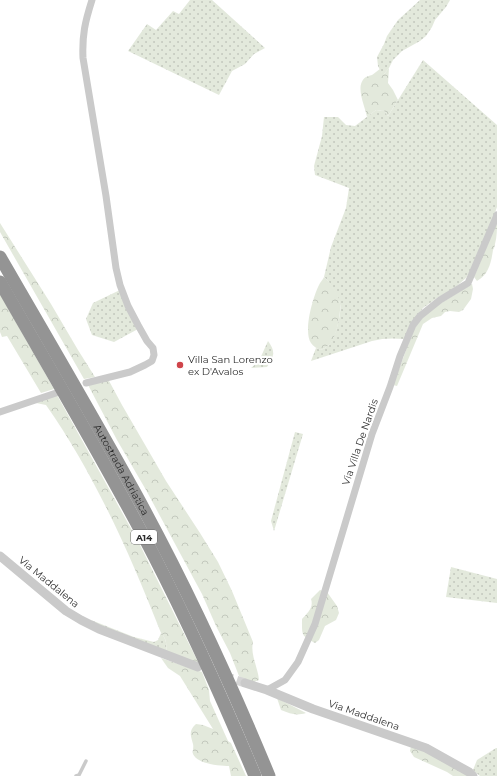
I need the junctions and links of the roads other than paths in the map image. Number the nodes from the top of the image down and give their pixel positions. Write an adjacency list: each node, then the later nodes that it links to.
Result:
1 (92, 0): 5 (street)
2 (497, 215): 11 (street, Via Villa De Nardis)
3 (0, 257): 15 (highway, Autostrada Adriatica / A14)
4 (0, 282): 14 (highway, Autostrada Adriatica / A14)
5 (86, 383)
6 (56, 392): 7 (street)
7 (0, 412)
8 (0, 556): 9 (street, Via Maddalena)
9 (198, 667)
10 (245, 683): 11 (street, Via Maddalena)
11 (267, 690): 16 (street, Via Maddalena)
12 (86, 761): 13 (lane)
13 (76, 776)
14 (255, 776)
15 (269, 776)
16 (473, 776)

